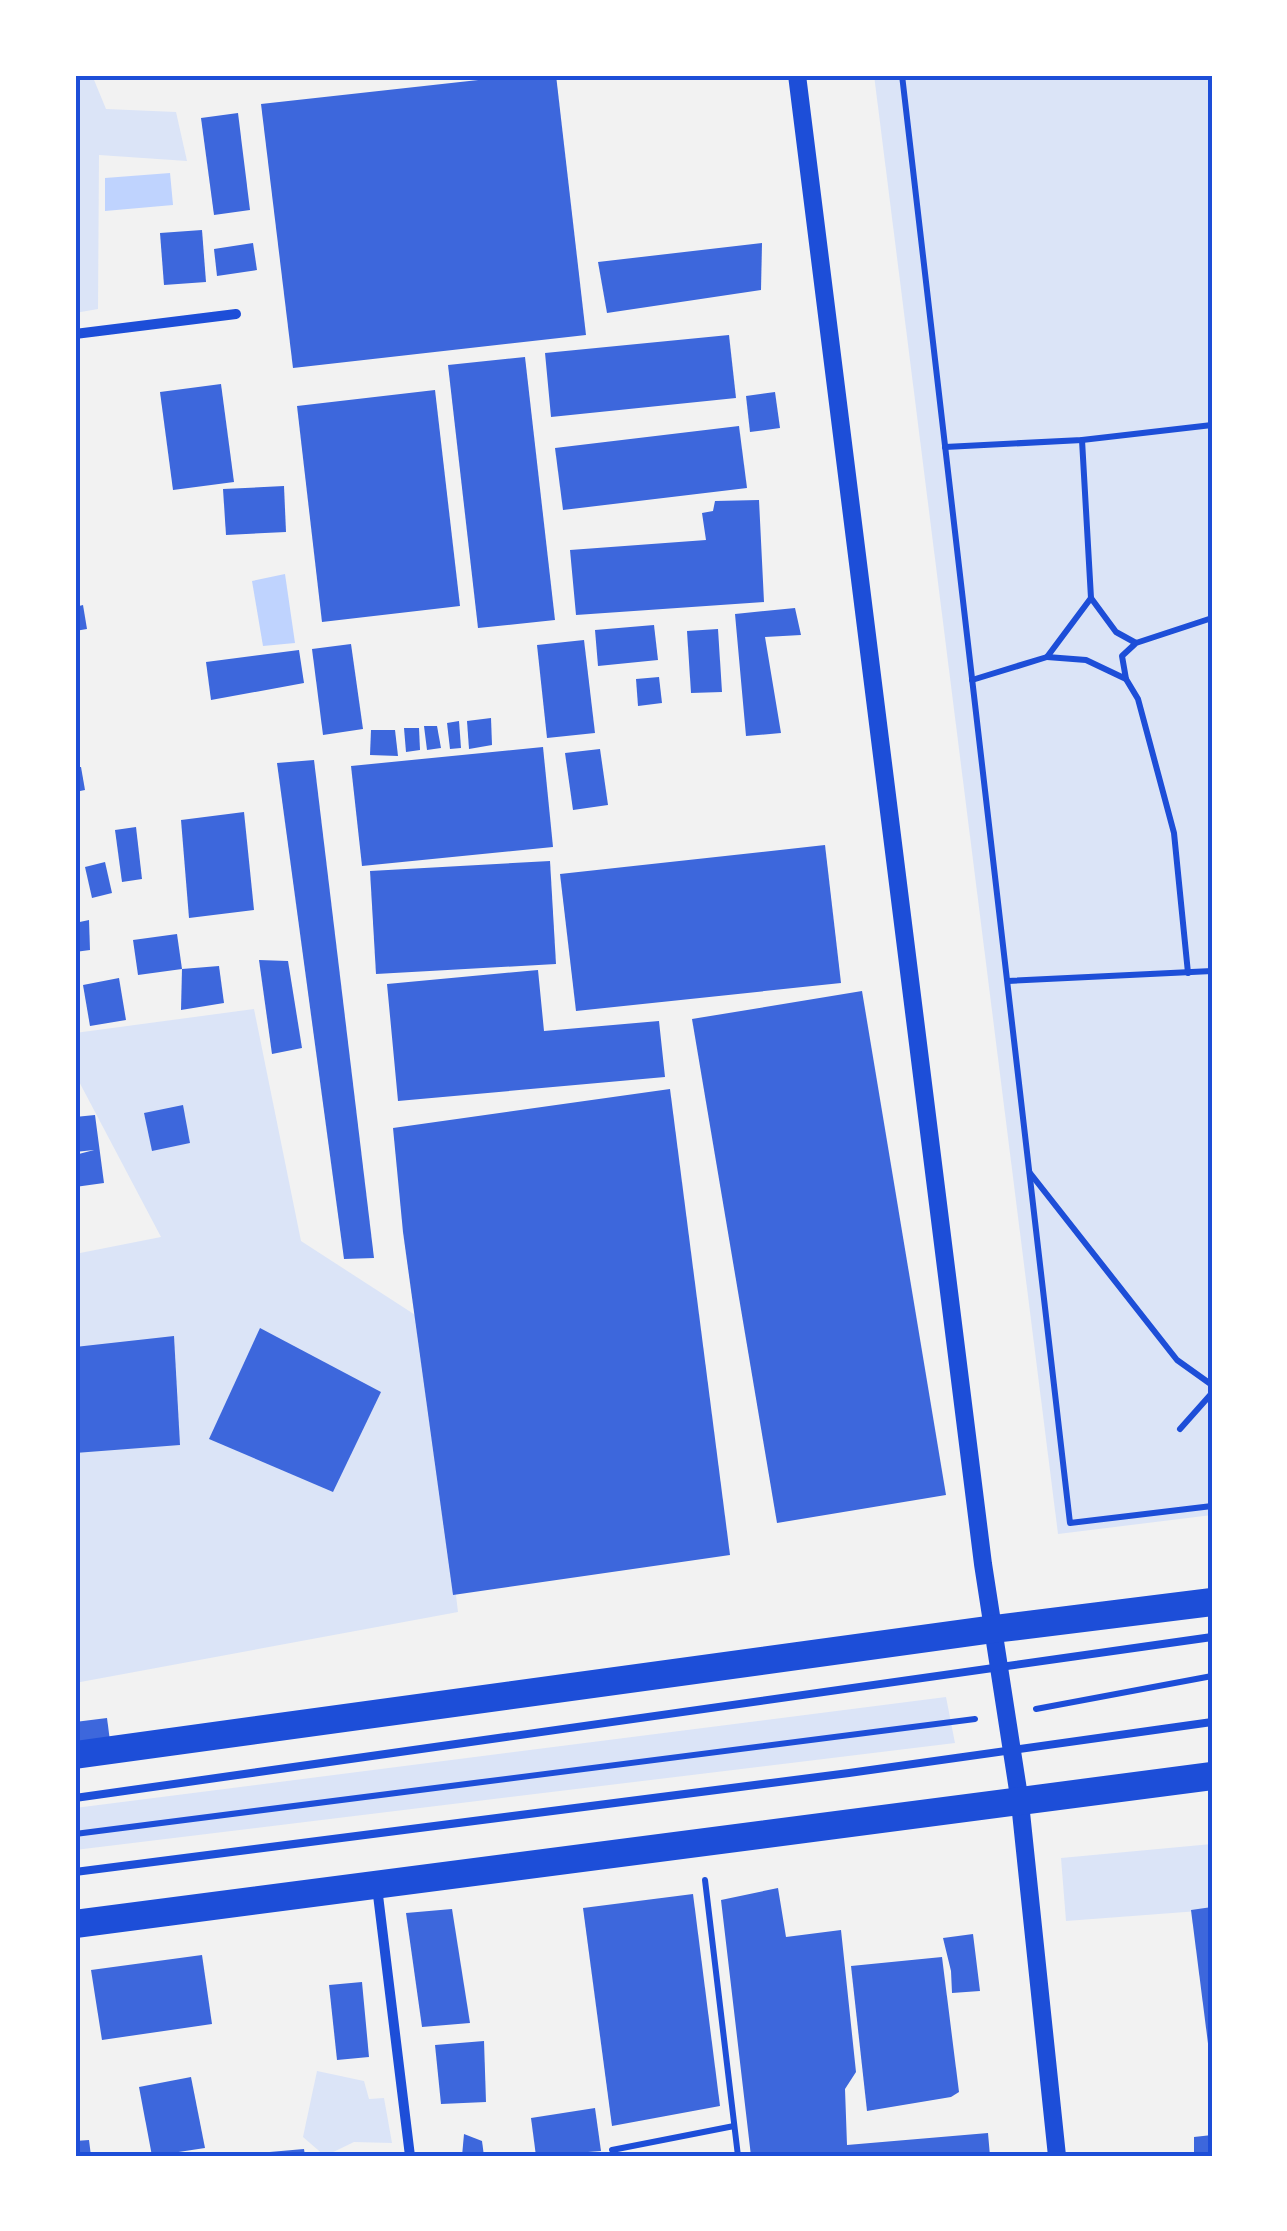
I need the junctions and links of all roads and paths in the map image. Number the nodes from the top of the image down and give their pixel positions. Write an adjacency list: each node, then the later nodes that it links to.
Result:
1 (797, 75): 23 (street)
2 (902, 75): 7 (path)
3 (236, 314): 4 (street)
4 (75, 334)
5 (1212, 425): 6 (path)
6 (1082, 440): 7 (path); 8 (path)
7 (945, 446): 13 (path)
8 (1092, 598): 10 (path); 11 (path)
9 (1212, 618): 10 (path)
10 (1136, 643): 12 (path)
11 (1047, 656): 12 (path); 13 (path)
12 (1126, 679): 15 (path)
13 (972, 680): 16 (path)
14 (1212, 971): 15 (path)
15 (1188, 974): 16 (path)
16 (1008, 981): 17 (path)
17 (1030, 1172): 18 (path); 21 (path)
18 (1212, 1385)
19 (1212, 1393): 20 (path)
20 (1180, 1428)
21 (1212, 1506)
22 (1212, 1602): 23 (highway)
23 (994, 1628): 25 (street); 30 (highway)
24 (1212, 1637): 25 (lane)
25 (1002, 1668): 27 (street); 32 (lane)
26 (1212, 1676): 27 (path)
27 (1008, 1714): 29 (street); 34 (path)
28 (1212, 1722): 29 (lane)
29 (1013, 1750): 33 (street); 36 (lane)
30 (75, 1755)
31 (1212, 1776): 33 (highway)
32 (75, 1798)
33 (1020, 1803): 35 (highway); 43 (street)
34 (75, 1834)
35 (701, 1844): 37 (highway); 39 (path)
36 (75, 1872)
37 (377, 1886): 38 (highway); 41 (street)
38 (75, 1924)
39 (734, 2126): 40 (path); 42 (path)
40 (612, 2150)
41 (410, 2156)
42 (738, 2156)
43 (1057, 2156)

